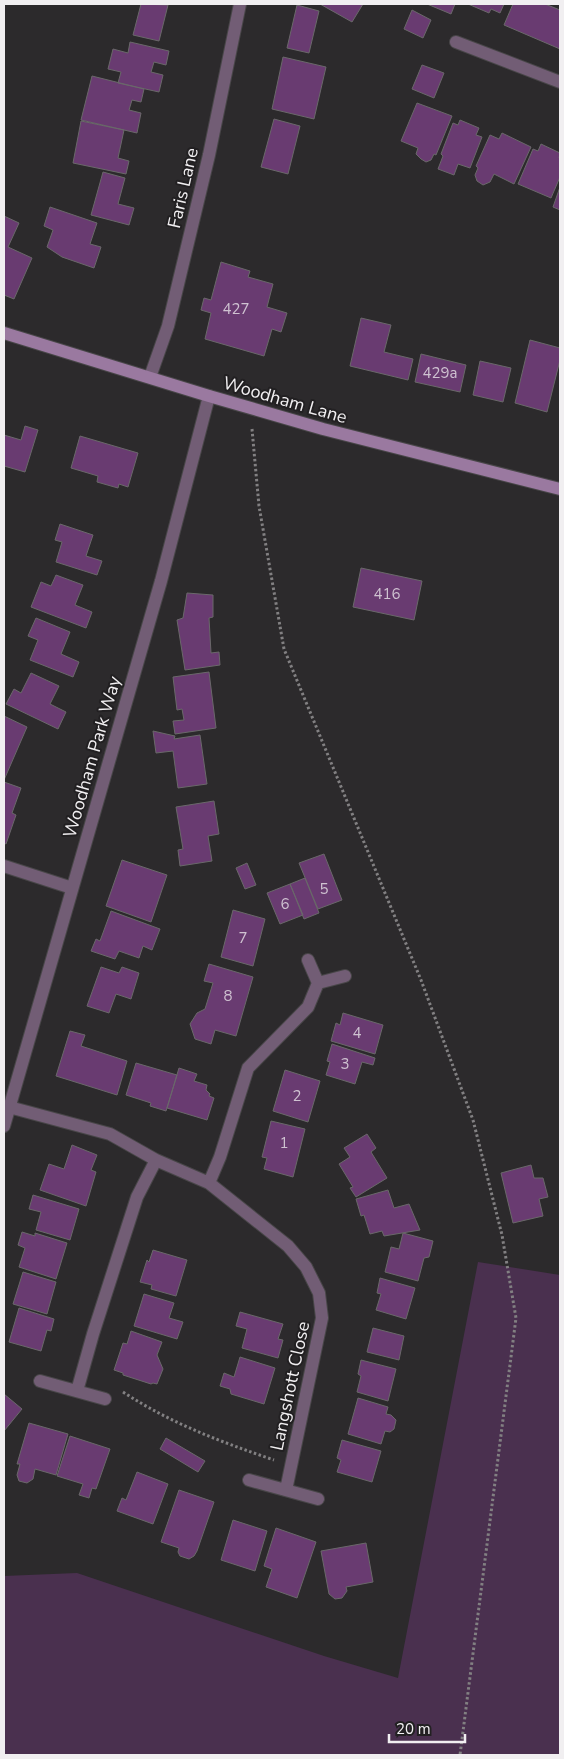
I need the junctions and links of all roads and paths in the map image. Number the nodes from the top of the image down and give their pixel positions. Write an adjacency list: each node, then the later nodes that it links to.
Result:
1 (240, 4): 5 (street, Faris Lane)
2 (456, 42): 3 (street)
3 (560, 82)
4 (4, 333): 5 (main road, Woodham Lane)
5 (150, 377): 6 (main road, Woodham Lane)
6 (209, 396): 8 (main road, Woodham Lane); 10 (street, Woodham Park Way)
7 (254, 448): 25 (path)
8 (560, 490)
9 (4, 866): 10 (street)
10 (72, 888): 14 (street, Woodham Park Way)
11 (308, 960): 13 (street)
12 (345, 976): 13 (street)
13 (318, 982): 17 (street)
14 (9, 1107): 15 (street, Woodham Park Way); 16 (street, Langshott Close)
15 (4, 1126)
16 (156, 1160): 17 (street, Langshott Close); 19 (street)
17 (209, 1184): 21 (street, Langshott Close)
18 (40, 1380): 19 (street)
19 (77, 1391): 20 (street)
20 (105, 1399): 21 (path)
21 (291, 1466): 23 (street, Langshott Close)
22 (248, 1480): 23 (street)
23 (286, 1490): 24 (street)
24 (318, 1499)
25 (460, 1755)

